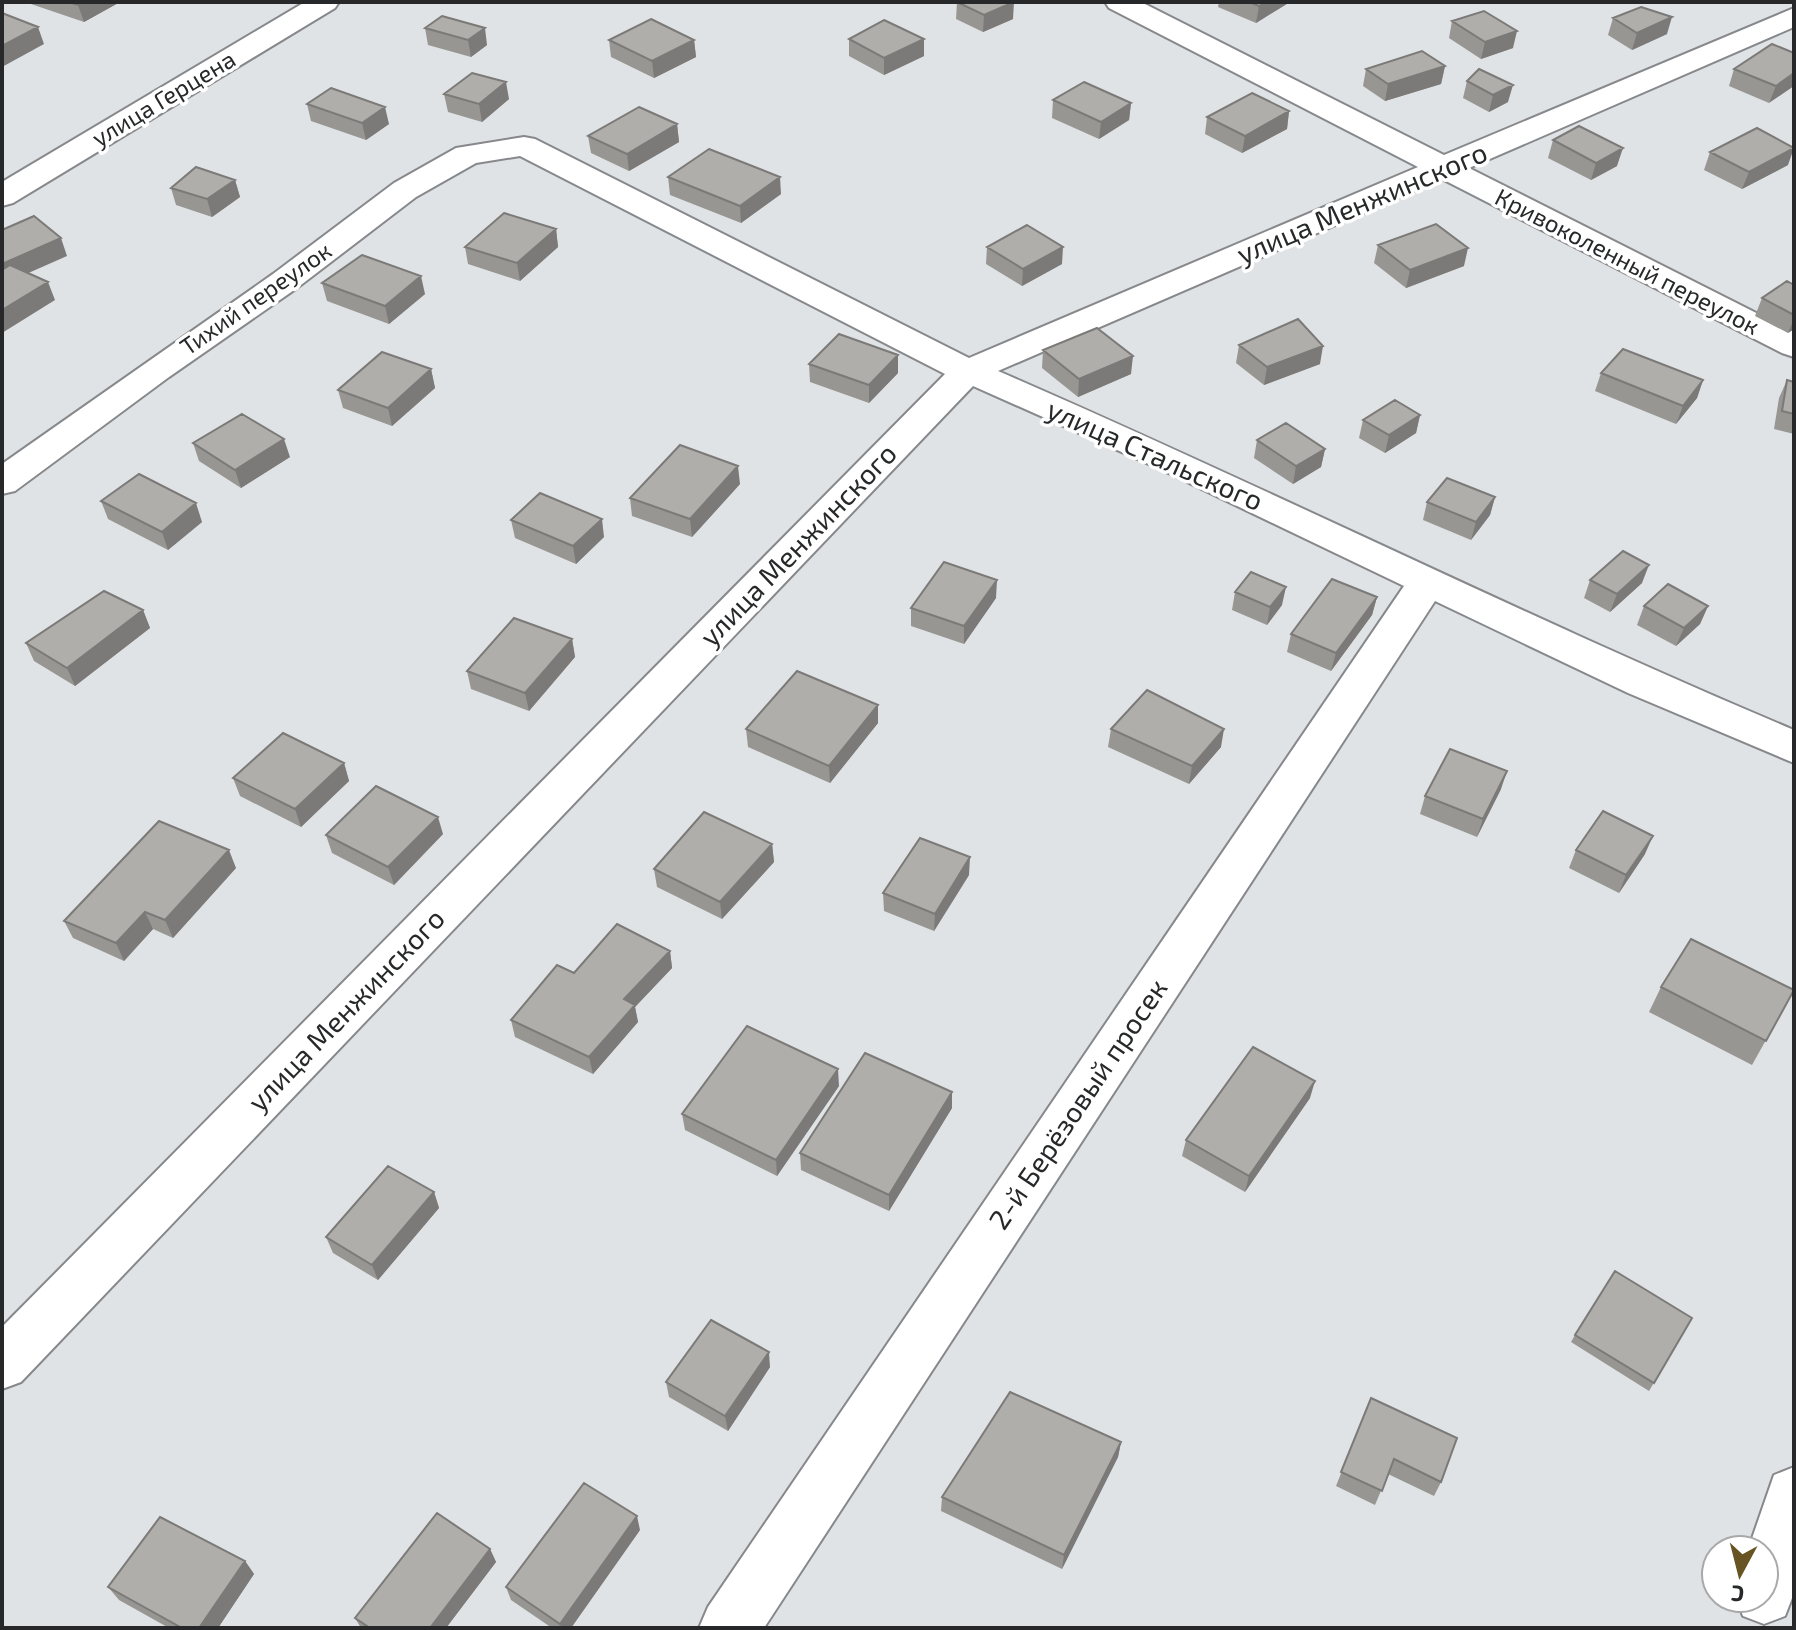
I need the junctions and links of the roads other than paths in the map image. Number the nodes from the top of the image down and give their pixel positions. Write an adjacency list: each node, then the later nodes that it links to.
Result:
1 (325, 2): 6 (street, улица Герцена)
2 (1119, 2): 5 (street, Кривоколенный переулок)
3 (1794, 17): 5 (street, улица Менжинского)
4 (524, 146): 8 (street, улица Стальского); 9 (street, Тихий переулок)
5 (1442, 169): 7 (street, Кривоколенный переулок); 8 (street, улица Менжинского)
6 (2, 196)
7 (1794, 346)
8 (968, 371): 10 (street, улица Стальского); 12 (street, улица Менжинского)
9 (2, 482)
10 (1428, 580): 11 (street, улица Стальского); 15 (street, 2-й Берёзовый просек)
11 (1794, 747)
12 (2, 1364)
13 (1794, 1495): 14 (street)
14 (1780, 1542)
15 (729, 1628)

